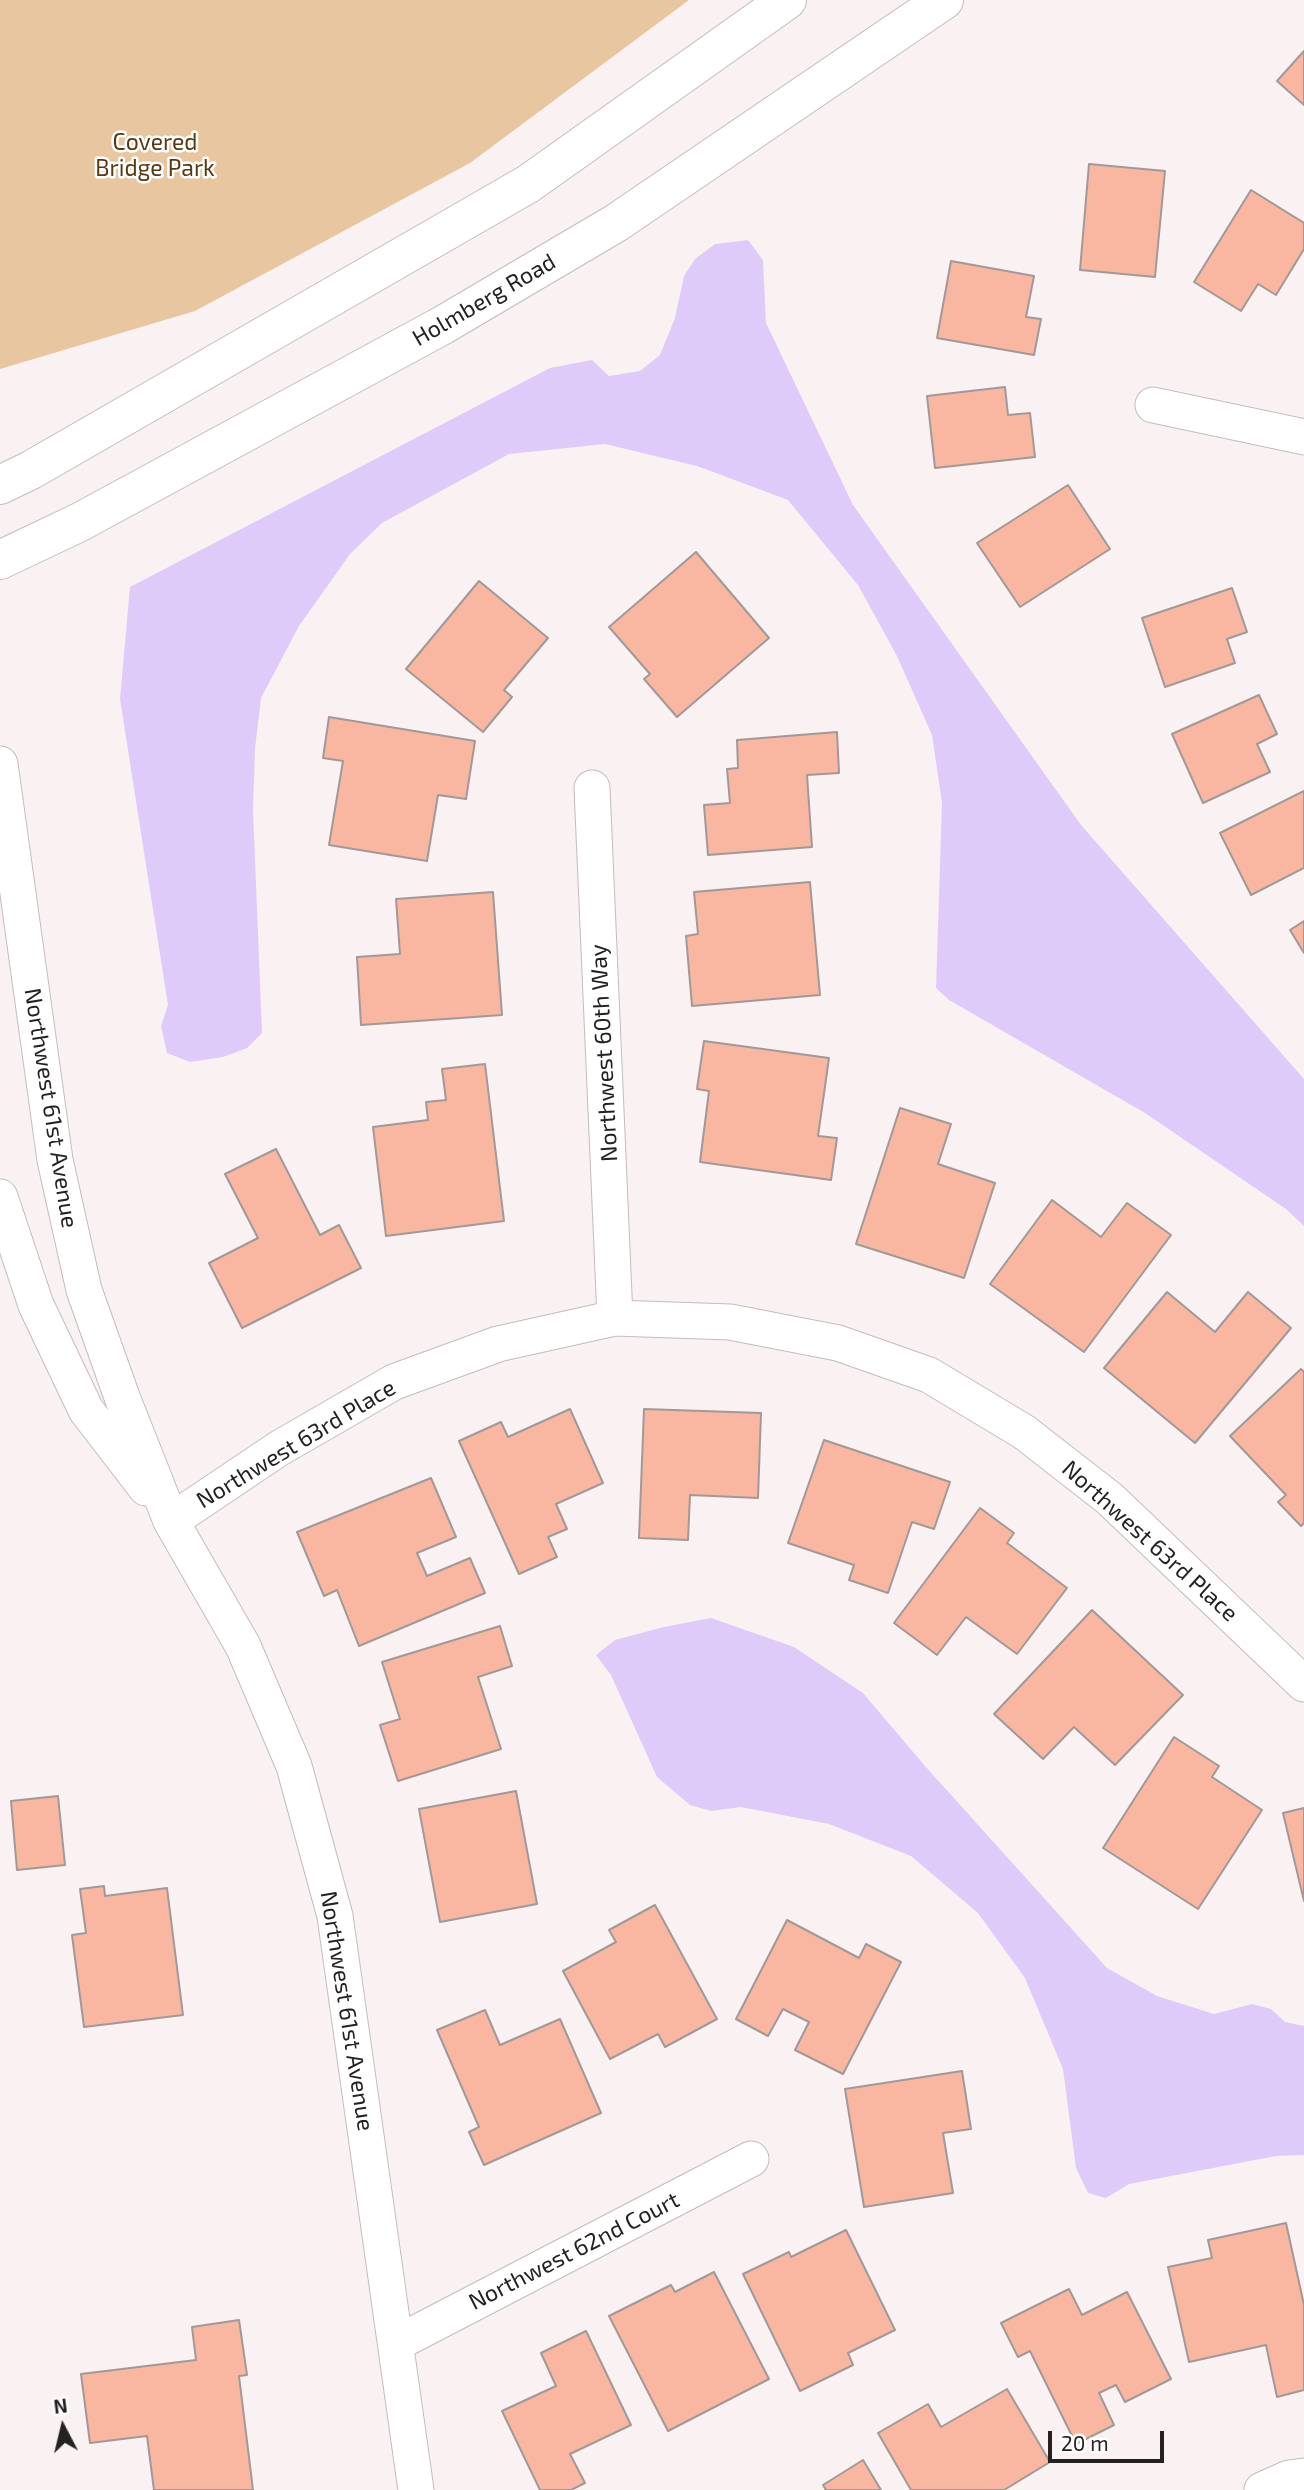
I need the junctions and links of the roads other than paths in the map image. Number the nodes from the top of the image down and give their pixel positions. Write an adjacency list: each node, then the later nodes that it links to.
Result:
1 (787, 0): 5 (street)
2 (944, 0): 6 (street, Holmberg Road)
3 (1153, 405): 4 (street)
4 (1304, 437)
5 (0, 485)
6 (0, 560)
7 (0, 764): 11 (street, Northwest 61st Avenue)
8 (592, 788): 10 (street, Northwest 60th Way)
9 (0, 1197): 11 (street, Northwest 61st Avenue)
10 (615, 1318): 11 (street, Northwest 63rd Place); 12 (street, Northwest 63rd Place)
11 (172, 1521): 14 (street, Northwest 61st Avenue)
12 (1304, 1684)
13 (751, 2160): 14 (street, Northwest 62nd Court)
14 (397, 2343): 16 (street, Northwest 61st Avenue)
15 (1304, 2476): 17 (street)
16 (416, 2490)
17 (1262, 2490)

